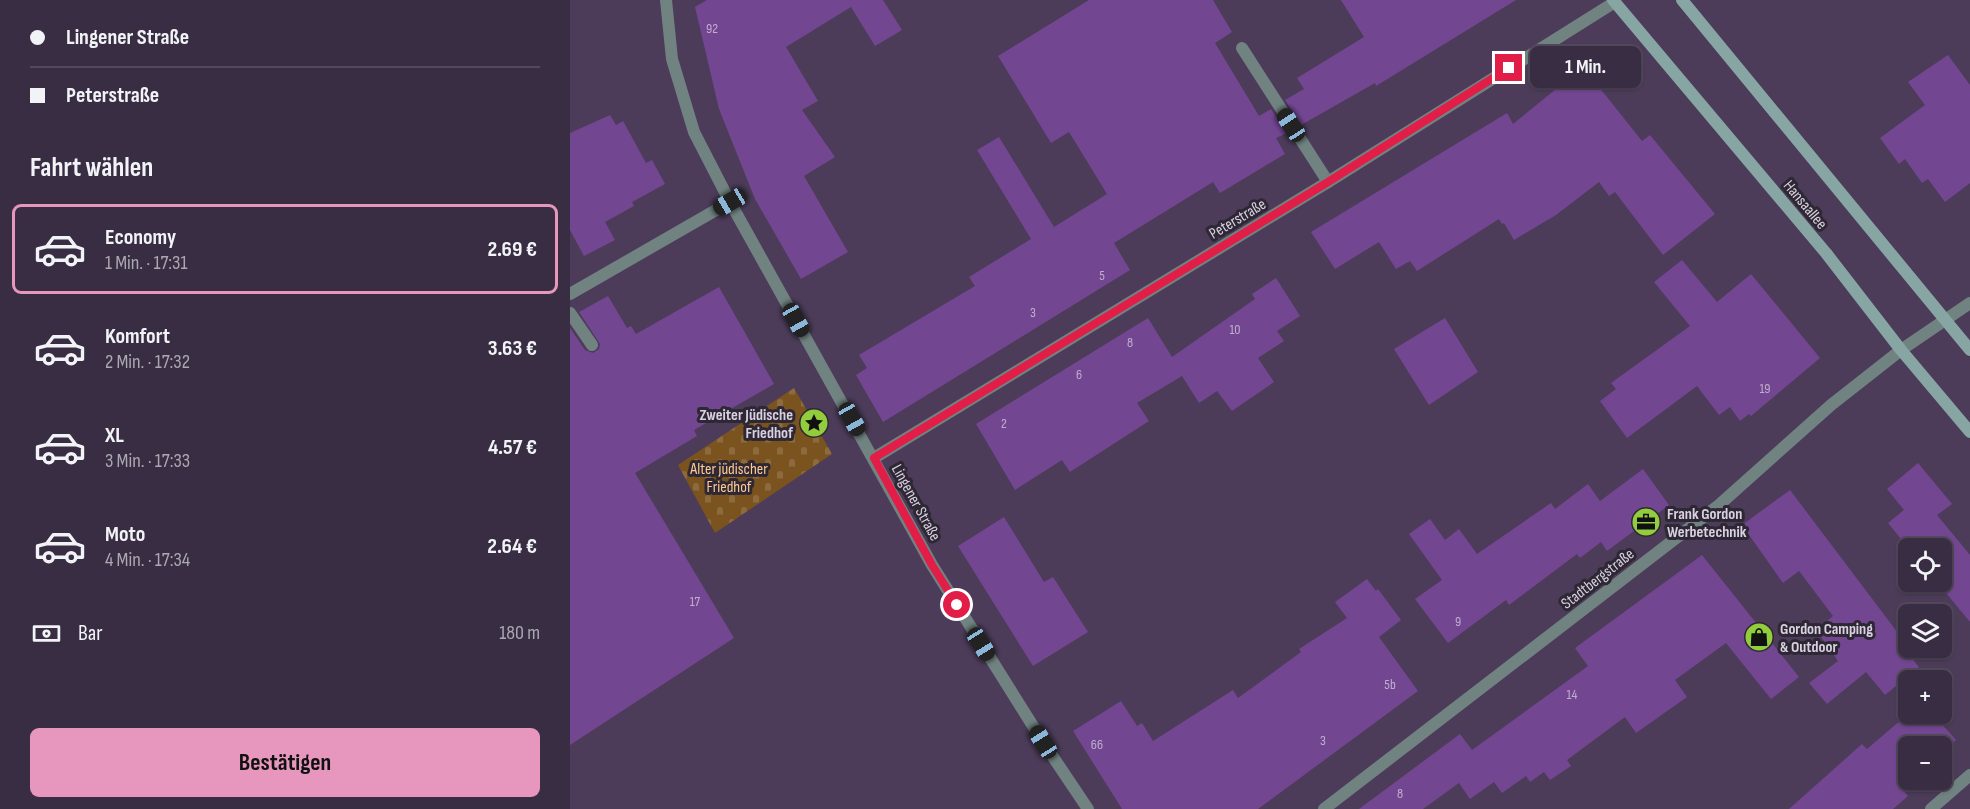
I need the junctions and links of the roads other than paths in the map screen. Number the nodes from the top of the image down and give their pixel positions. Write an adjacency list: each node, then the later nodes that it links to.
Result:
1 (666, 0): 6 (street, Lingener Straße)
2 (1682, 0): 10 (main road, Hansaallee)
3 (1614, 1): 5 (street, Peterstraße); 12 (main road, Hansaallee)
4 (1242, 48): 5 (street)
5 (1328, 182): 15 (street, Peterstraße)
6 (730, 202): 7 (street); 15 (street, Lingener Straße)
7 (570, 294)
8 (1970, 303): 10 (street, Stadtbergstraße)
9 (570, 313): 11 (street)
10 (1944, 319): 12 (street, Stadtbergstraße); 13 (main road, Hansaallee)
11 (592, 345)
12 (1901, 350): 14 (main road, Hansaallee); 18 (street, Stadtbergstraße)
13 (1970, 350)
14 (1970, 432)
15 (874, 458): 17 (street, Lingener Straße)
16 (1970, 775): 19 (street)
17 (1088, 809)
18 (1324, 809)
19 (1931, 809)

